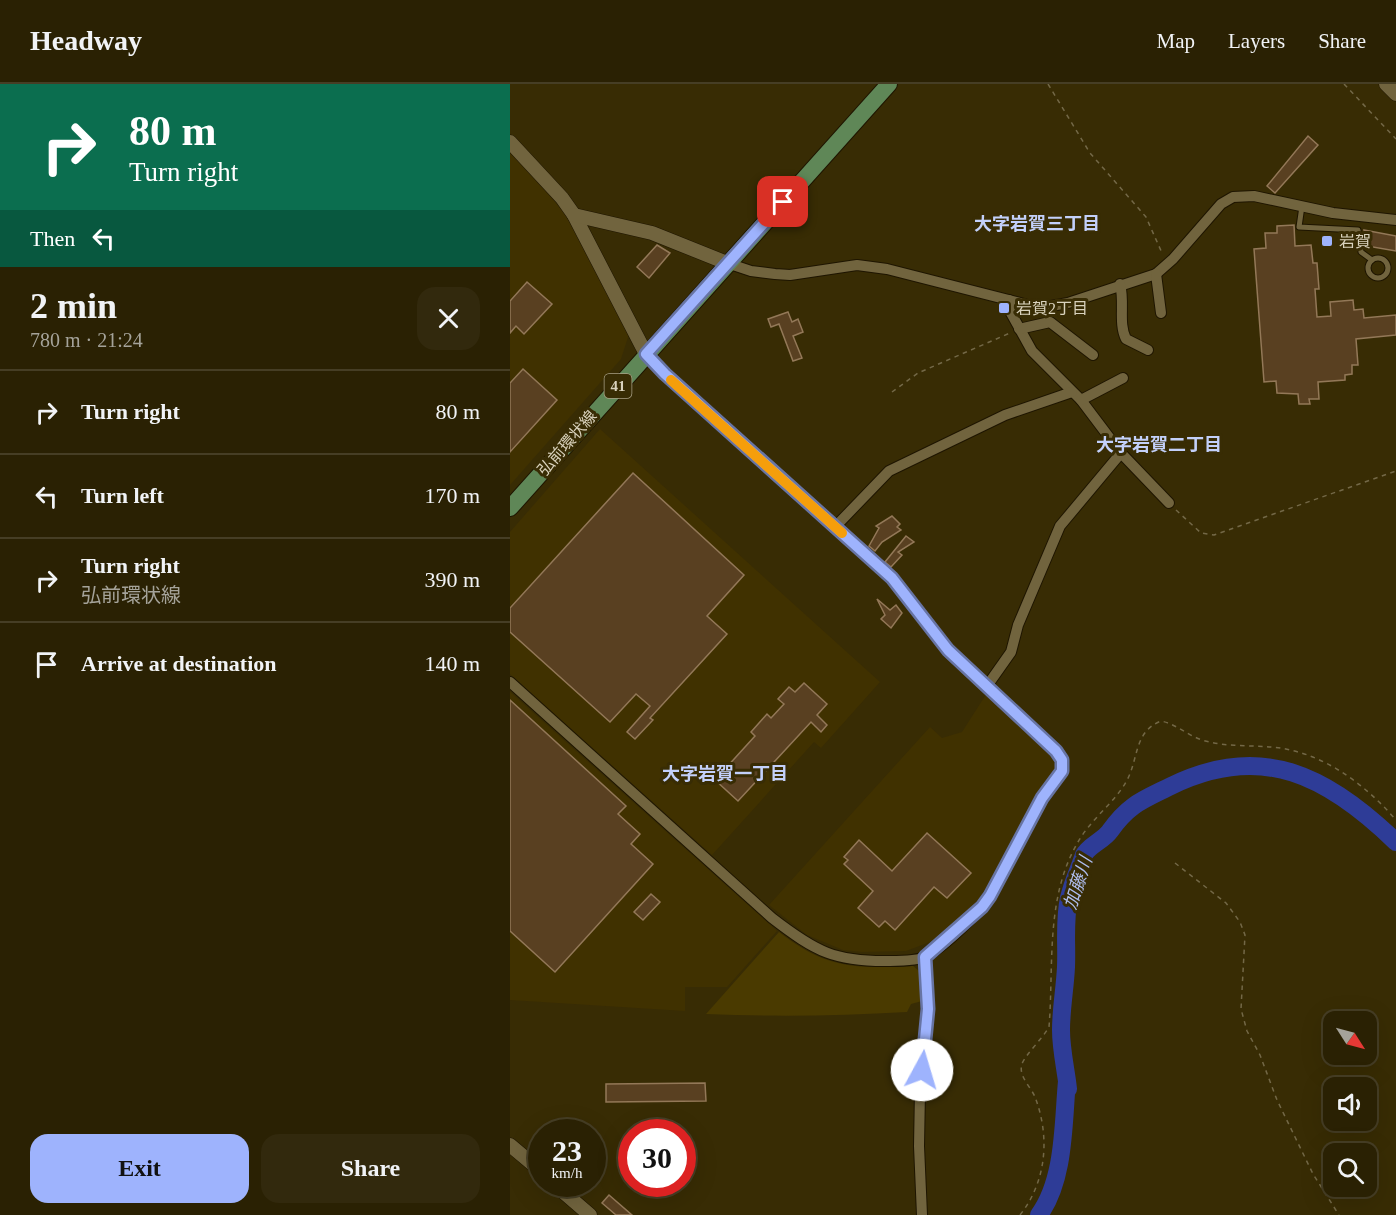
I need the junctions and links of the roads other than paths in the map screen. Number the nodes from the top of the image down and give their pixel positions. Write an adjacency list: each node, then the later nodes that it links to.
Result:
1 (889, 84): 9 (main road, 弘前環状線 / 41)
2 (1386, 84): 3 (street)
3 (1396, 94)
4 (510, 142): 6 (street)
5 (1302, 206): 7 (street); 8 (lane); 10 (street)
6 (574, 215): 9 (street); 16 (street)
7 (1396, 220)
8 (1372, 260)
9 (727, 263): 12 (street); 16 (main road, 弘前環状線 / 41)
10 (1156, 274): 11 (street); 13 (street)
11 (1120, 284): 12 (street); 15 (street)
12 (1009, 300): 14 (street)
13 (1161, 313)
14 (1019, 329): 17 (street); 19 (street)
15 (1148, 350)
16 (646, 354): 22 (main road, 弘前環状線 / 41); 23 (street)
17 (1093, 355)
18 (1123, 378): 19 (street)
19 (1076, 396): 20 (street); 23 (street)
20 (1121, 453): 21 (street); 25 (street)
21 (1169, 503)
22 (510, 508)
23 (836, 527): 25 (street)
24 (510, 682): 26 (street)
25 (987, 686): 26 (street)
26 (925, 957): 31 (street)
27 (510, 1144): 28 (street)
28 (528, 1160)
29 (569, 1197): 30 (street)
30 (590, 1215)
31 (922, 1215)

